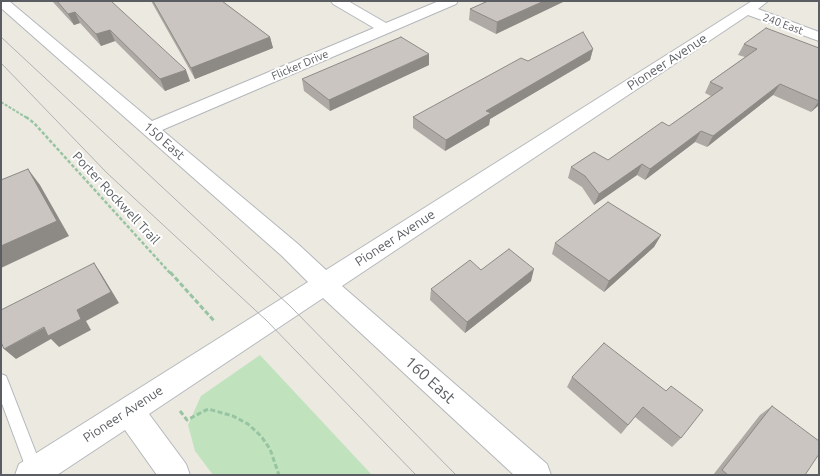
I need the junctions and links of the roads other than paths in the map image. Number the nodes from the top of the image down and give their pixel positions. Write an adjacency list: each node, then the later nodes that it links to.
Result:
1 (1, 1): 7 (street, 150 East)
2 (338, 1): 5 (street)
3 (451, 1): 5 (street, Flicker Drive)
4 (754, 6): 6 (street, 240 East); 8 (street, Pioneer Avenue)
5 (385, 29): 7 (street, Flicker Drive)
6 (819, 37)
7 (149, 129): 8 (street, 150 East)
8 (324, 284): 10 (street, Pioneer Avenue); 13 (street, 160 East)
9 (1, 381): 11 (lane)
10 (129, 411): 11 (street, Pioneer Avenue); 12 (street)
11 (32, 473)
12 (175, 475)
13 (536, 475)

